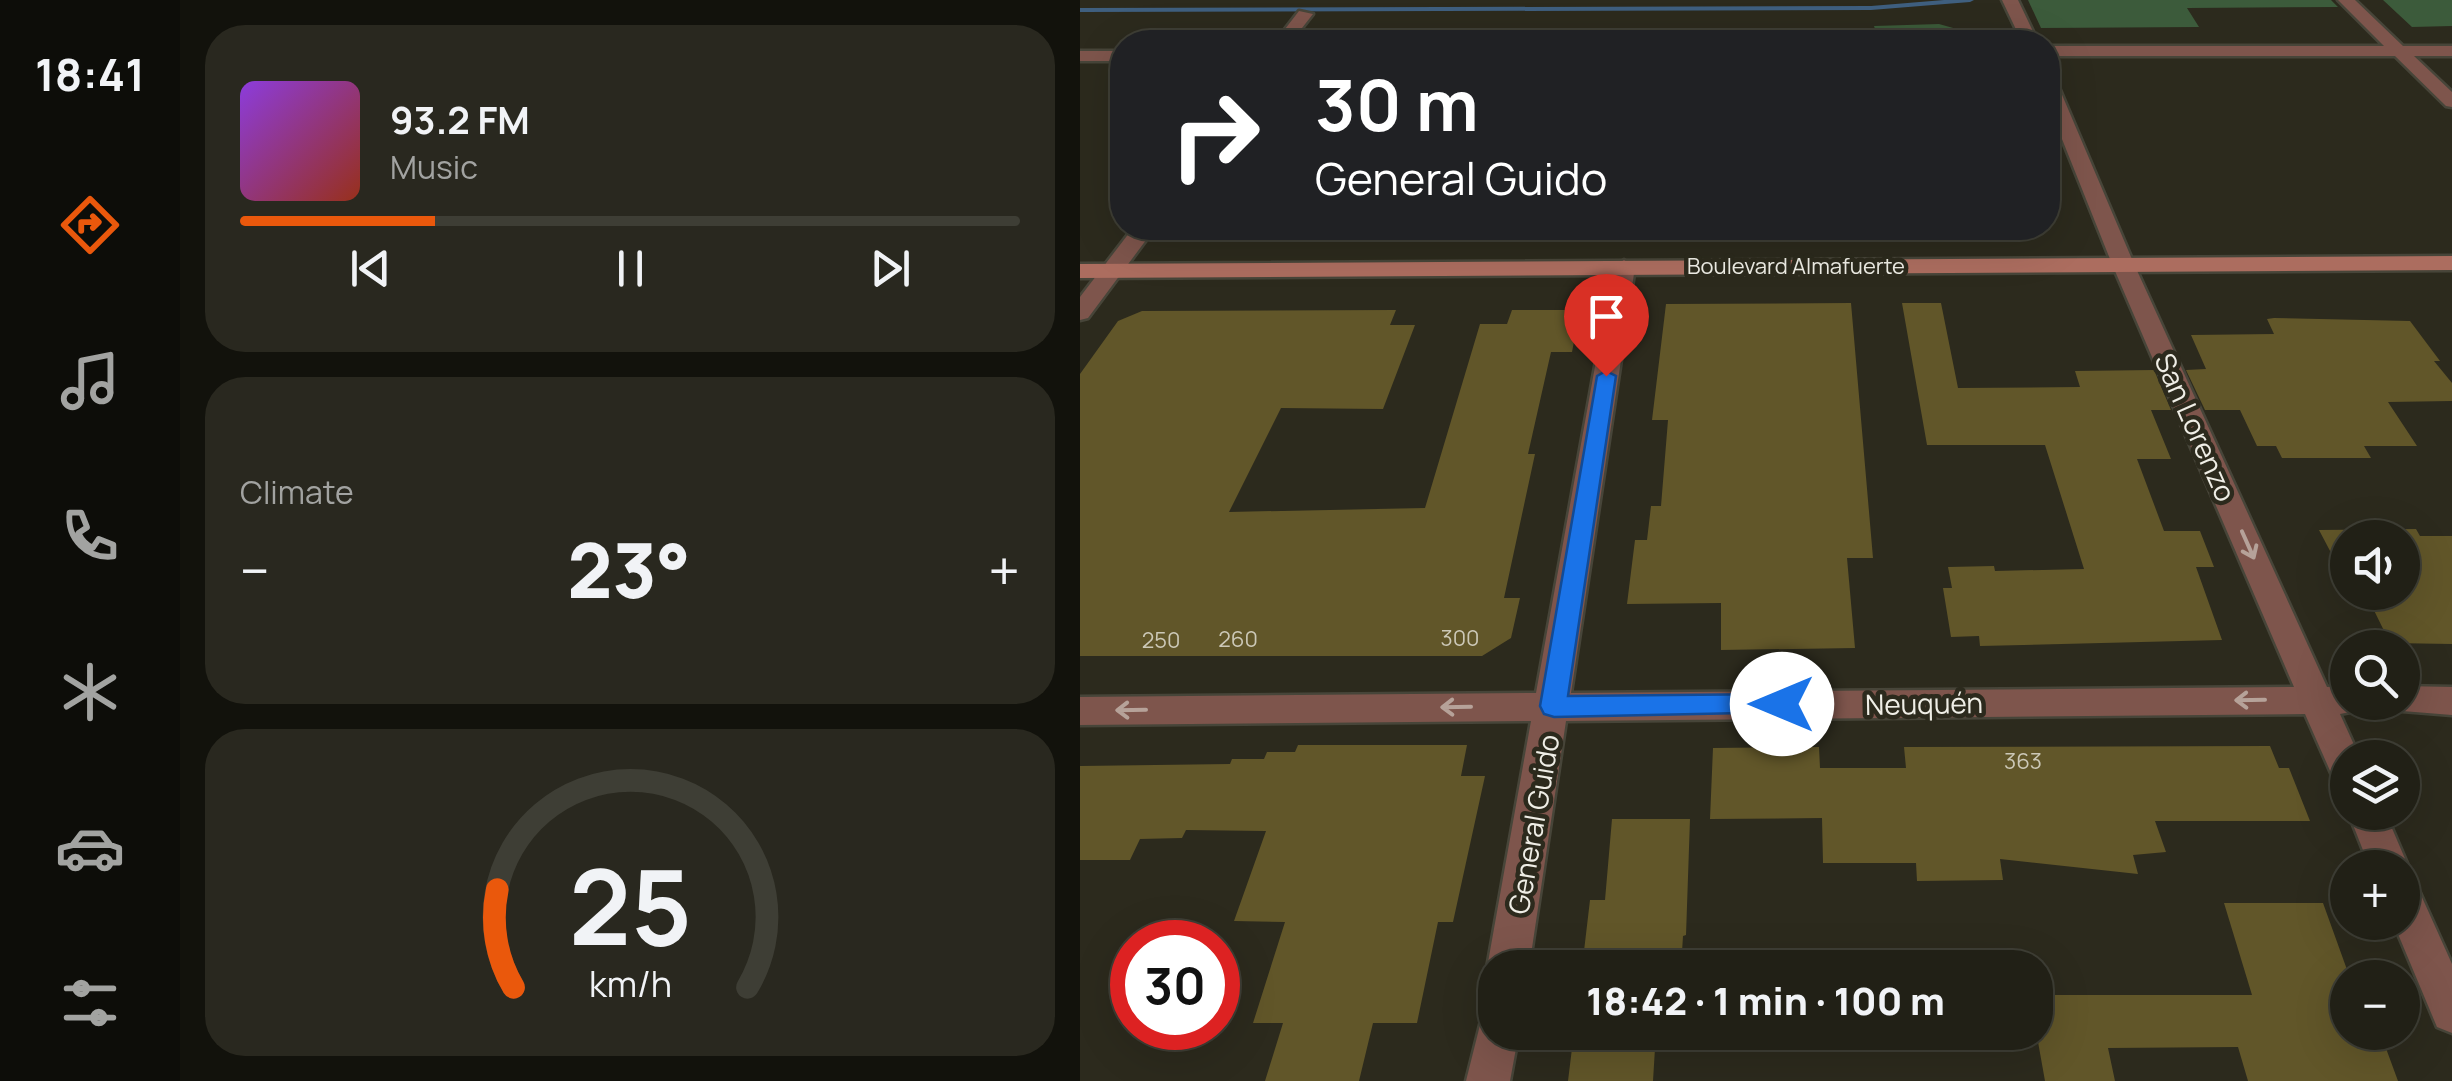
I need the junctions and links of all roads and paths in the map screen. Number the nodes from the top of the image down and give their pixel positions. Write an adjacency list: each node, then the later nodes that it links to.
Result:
1 (2010, 0): 5 (street)
2 (2346, 0): 7 (street)
3 (1305, 14): 4 (street)
4 (1292, 30)
5 (2024, 30)
6 (2060, 51): 7 (street)
7 (2399, 51): 8 (street); 11 (street)
8 (2452, 51)
9 (1080, 56): 10 (street)
10 (1110, 56)
11 (2452, 102)
12 (2060, 112): 15 (street, San Lorenzo)
13 (1135, 240): 18 (street)
14 (2452, 262): 15 (main road, Boulevard Almafuerte)
15 (2123, 264): 16 (main road, Boulevard Almafuerte); 20 (street, San Lorenzo, one-way to 20)
16 (1624, 266): 18 (main road, Boulevard Almafuerte); 24 (street, General Guido)
17 (1080, 271): 18 (main road, Boulevard Almafuerte)
18 (1112, 271): 19 (street)
19 (1080, 313)
20 (2330, 696)
21 (2330, 700): 24 (street, Neuquén, one-way to 24)
22 (2420, 700): 23 (street)
23 (2452, 700)
24 (1554, 706): 25 (street, Neuquén, one-way to 25); 27 (street, General Guido)
25 (1080, 711)
26 (2420, 939): 28 (street)
27 (1511, 950)
28 (2452, 1012)
29 (1494, 1050): 30 (street)
30 (1488, 1081)

